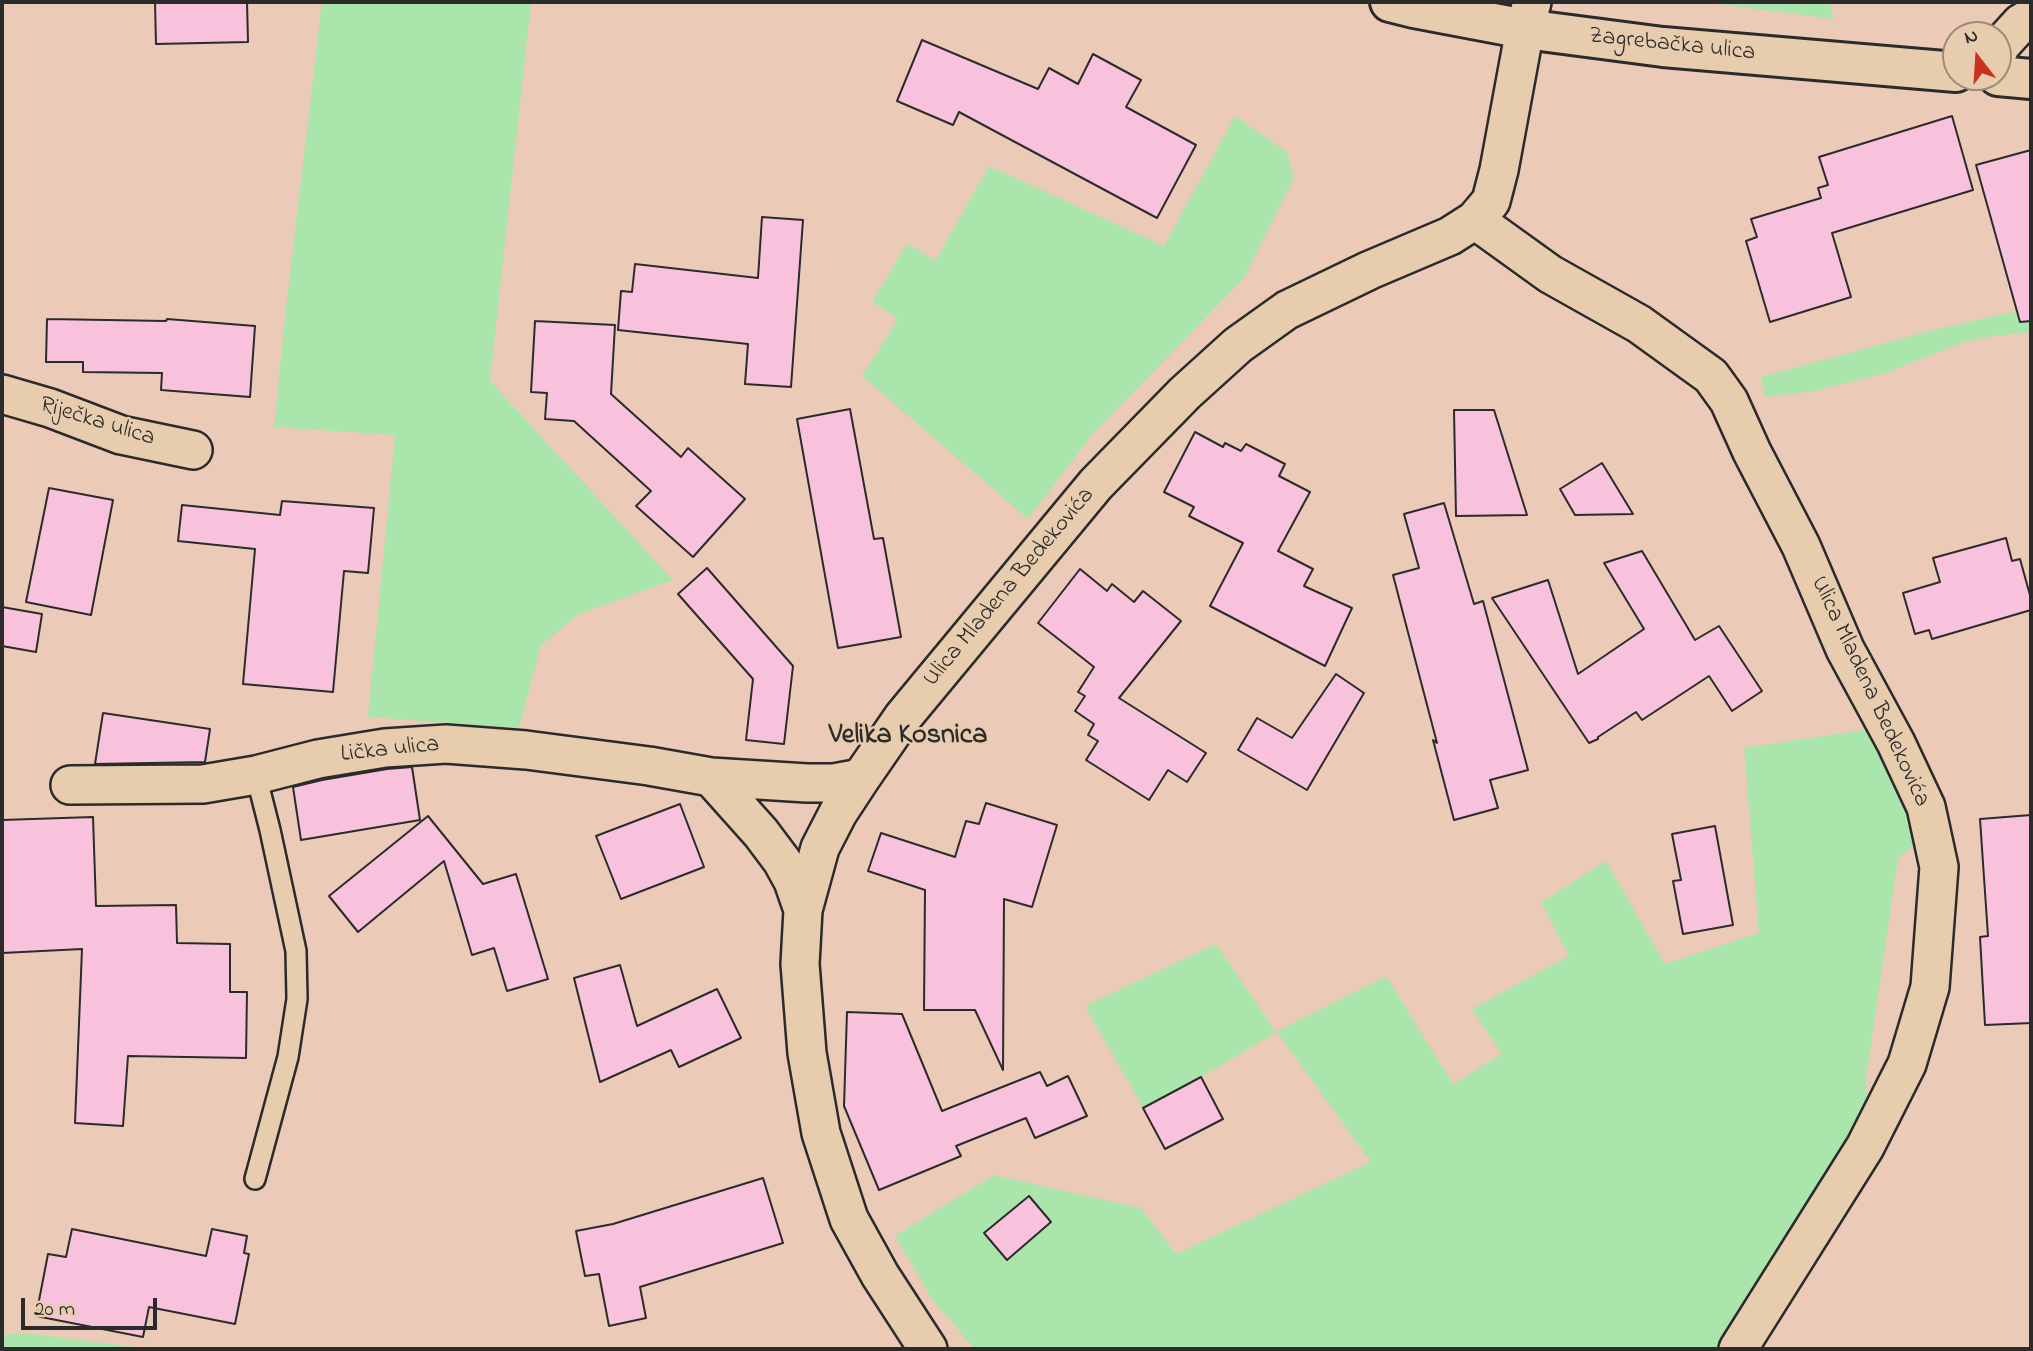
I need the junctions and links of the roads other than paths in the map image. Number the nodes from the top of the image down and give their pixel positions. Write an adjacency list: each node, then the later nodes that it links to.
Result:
1 (1390, 2): 2 (street, Zagrebačka ulica)
2 (1529, 15): 5 (street, Zagrebačka ulica); 8 (street, Ulica Mladena Bedekovića)
3 (2031, 18): 4 (street)
4 (2012, 33)
5 (1942, 71)
6 (2012, 77): 7 (street)
7 (2031, 79)
8 (1475, 220): 13 (street, Ulica Mladena Bedekovića); 18 (street, Ulica Mladena Bedekovića)
9 (2, 394): 10 (street, Riječka ulica)
10 (192, 450)
11 (256, 775): 12 (street, Lička ulica); 14 (street, Lička ulica); 16 (lane)
12 (711, 777): 13 (street, Lička ulica); 15 (street)
13 (861, 778): 15 (street, Ulica Mladena Bedekovića)
14 (70, 785)
15 (803, 910): 17 (street, Ulica Mladena Bedekovića)
16 (255, 1179)
17 (928, 1349)
18 (1738, 1349)

